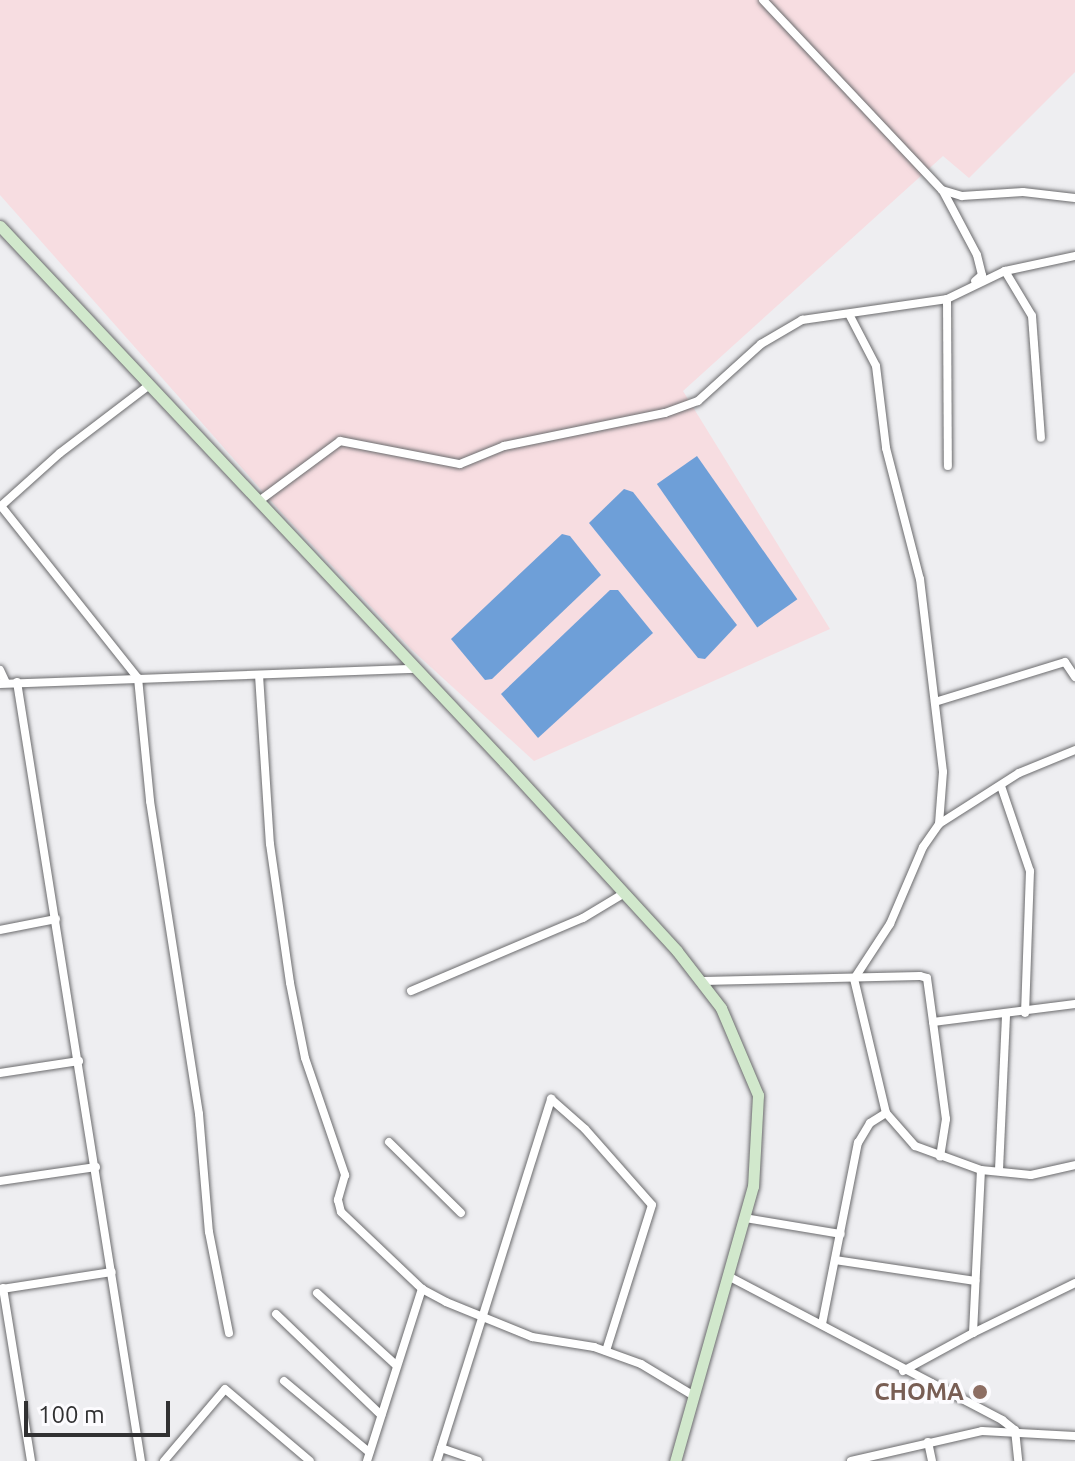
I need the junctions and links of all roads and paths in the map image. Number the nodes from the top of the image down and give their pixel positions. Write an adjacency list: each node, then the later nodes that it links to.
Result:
1 (763, 0): 2 (street)
2 (942, 190): 3 (street); 7 (street)
3 (1075, 198)
4 (0, 226): 10 (street)
5 (1075, 256): 6 (street)
6 (1005, 271): 7 (street); 11 (street)
7 (973, 284): 8 (street)
8 (947, 299): 9 (street); 12 (street)
9 (850, 316): 13 (street); 22 (street)
10 (148, 386): 13 (street); 14 (street)
11 (1041, 438)
12 (948, 466)
13 (259, 501): 15 (street)
14 (0, 506): 19 (street)
15 (416, 669): 17 (street); 26 (street)
16 (0, 670): 21 (street)
17 (259, 675): 19 (street); 55 (street)
18 (1075, 677): 22 (street)
19 (138, 678): 20 (street); 60 (street)
20 (17, 682): 21 (street); 27 (street)
21 (3, 684)
22 (935, 702): 25 (street)
23 (1075, 750): 24 (street)
24 (1001, 786): 25 (street); 33 (street)
25 (939, 824): 29 (street)
26 (623, 894): 30 (street); 31 (street)
27 (56, 919): 28 (street); 36 (street)
28 (0, 930)
29 (854, 979): 30 (street); 35 (street); 38 (street)
30 (703, 981): 47 (street)
31 (411, 991)
32 (1075, 1004): 33 (street)
33 (1025, 1013): 34 (street)
34 (1006, 1015): 35 (street); 44 (street)
35 (933, 1022): 40 (street)
36 (79, 1061): 37 (street); 42 (street)
37 (0, 1073)
38 (886, 1113): 40 (street); 48 (street)
39 (389, 1142): 46 (street)
40 (940, 1157): 43 (street)
41 (1075, 1165): 44 (street)
42 (96, 1167): 45 (street); 50 (street)
43 (981, 1170): 44 (street); 52 (street)
44 (999, 1170)
45 (0, 1181)
46 (461, 1213)
47 (745, 1218): 48 (street); 51 (street)
48 (841, 1234): 49 (street)
49 (835, 1260): 52 (street); 59 (street)
50 (112, 1272): 54 (street); 74 (street)
51 (728, 1276): 59 (street); 66 (street)
52 (975, 1281): 61 (street)
53 (1075, 1283): 61 (street)
54 (2, 1289): 73 (street)
55 (422, 1289): 58 (street); 63 (street)
56 (317, 1293): 63 (street)
57 (276, 1314): 67 (street)
58 (481, 1318): 62 (street); 62 (street); 71 (street)
59 (822, 1324): 64 (street)
60 (229, 1333)
61 (973, 1333): 64 (street)
62 (606, 1351): 66 (street)
63 (397, 1366): 67 (street)
64 (903, 1371): 68 (street)
65 (284, 1381): 72 (street)
66 (694, 1396): 79 (street)
67 (381, 1415): 72 (street)
68 (1015, 1430): 69 (street); 70 (street); 82 (street)
69 (1075, 1436)
70 (928, 1442): 80 (street); 81 (street)
71 (441, 1448): 77 (street); 78 (street)
72 (368, 1457)
73 (31, 1461)
74 (141, 1461)
75 (164, 1461): 76 (street)
76 (310, 1461)
77 (437, 1461)
78 (478, 1461)
79 (675, 1461)
80 (851, 1461)
81 (932, 1461)
82 (1018, 1461)

